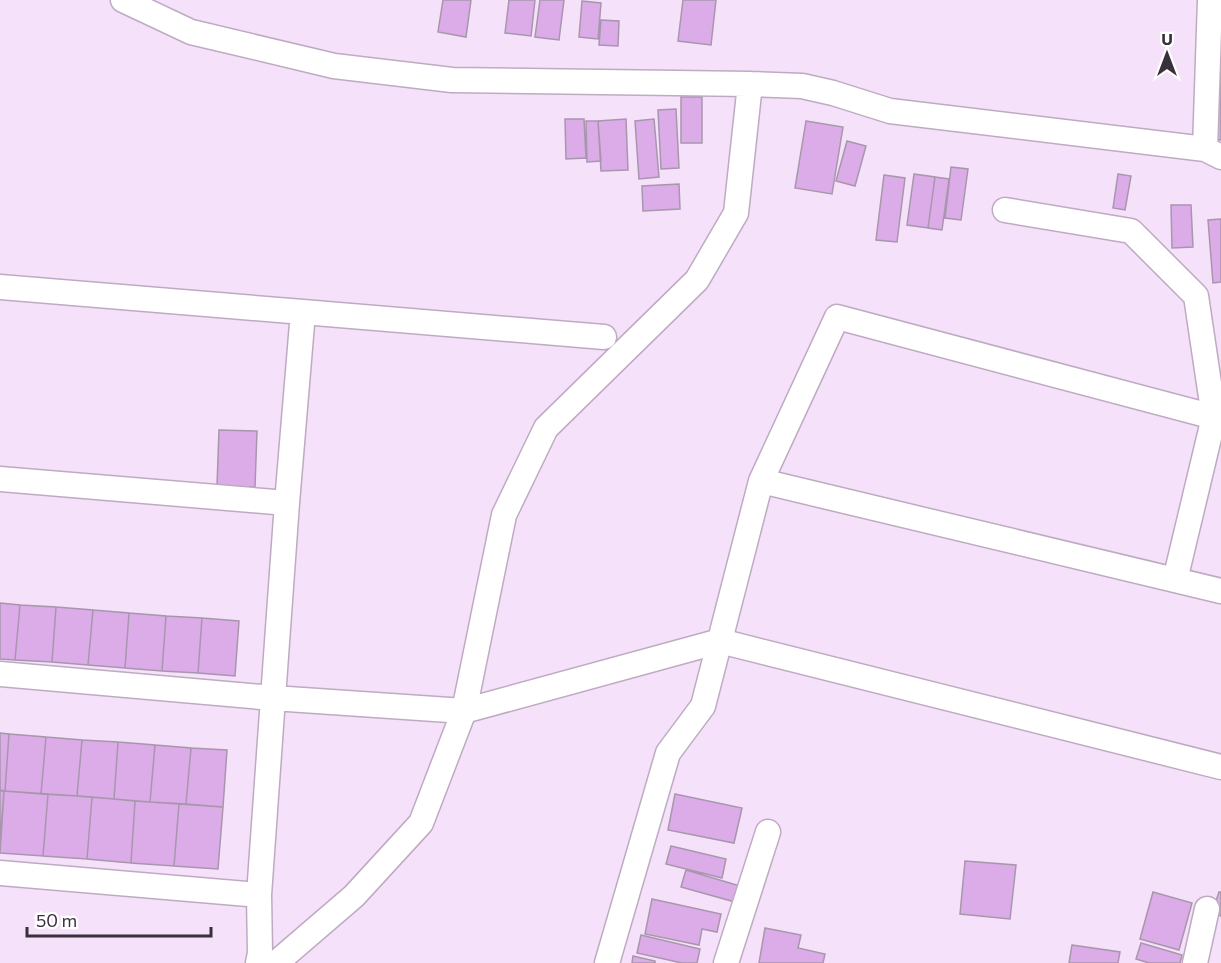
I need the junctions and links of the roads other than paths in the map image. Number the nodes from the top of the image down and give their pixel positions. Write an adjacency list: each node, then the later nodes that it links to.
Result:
1 (123, 0): 3 (street)
2 (1210, 0): 4 (street)
3 (750, 84): 4 (street); 19 (street)
4 (1213, 153)
5 (1005, 210): 9 (street)
6 (0, 287): 7 (street)
7 (303, 312): 8 (street); 13 (street)
8 (604, 337)
9 (1215, 383): 10 (street)
10 (1218, 418): 12 (street); 14 (street)
11 (0, 479): 13 (street)
12 (761, 481): 14 (street); 16 (street)
13 (287, 503): 18 (street)
14 (1174, 580): 15 (street)
15 (1221, 591)
16 (720, 641): 19 (street); 20 (street); 27 (street)
17 (0, 674): 18 (street)
18 (273, 698): 19 (street); 23 (street)
19 (464, 711): 26 (street)
20 (1221, 767)
21 (768, 832): 28 (street)
22 (0, 873): 23 (street)
23 (259, 895): 25 (street)
24 (1207, 909): 29 (street)
25 (258, 963)
26 (276, 963)
27 (608, 963)
28 (726, 963)
29 (1196, 963)

